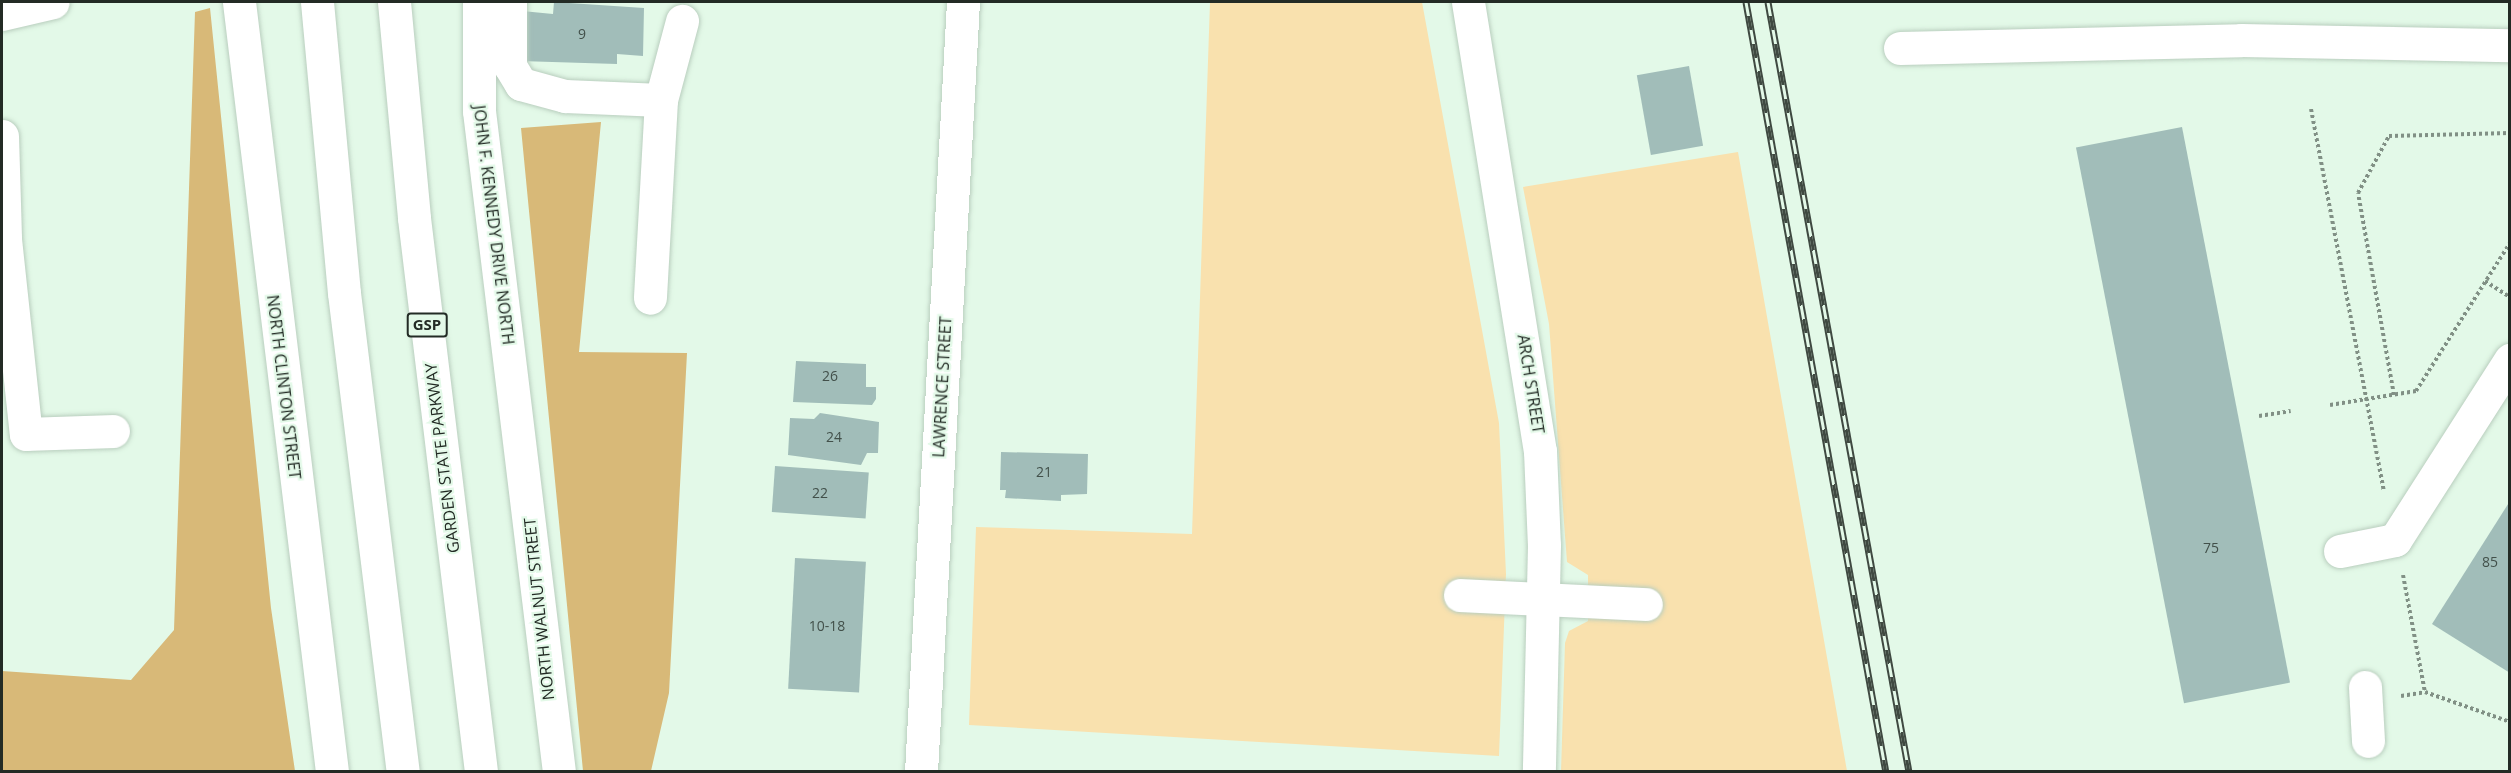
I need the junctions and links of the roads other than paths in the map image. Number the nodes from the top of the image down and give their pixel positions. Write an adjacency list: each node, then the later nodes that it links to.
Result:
1 (53, 2): 9 (main road)
2 (239, 2): 25 (main road, NORTH CLINTON STREET)
3 (316, 2): 26 (main road)
4 (394, 2): 27 (main road, GARDEN STATE PARKWAY / GSP)
5 (479, 2): 18 (main road, JOHN F. KENNEDY DRIVE NORTH)
6 (510, 2): 13 (main road)
7 (963, 2): 29 (main road, LAWRENCE STREET)
8 (1468, 2): 21 (main road, ARCH STREET)
9 (2, 14)
10 (682, 21): 13 (main road)
11 (2510, 45): 12 (main road)
12 (1900, 48)
13 (661, 100): 15 (main road)
14 (2, 136): 17 (main road)
15 (650, 297)
16 (2510, 360): 19 (main road)
17 (113, 432)
18 (521, 447): 28 (main road, NORTH WALNUT STREET)
19 (2340, 551)
20 (1460, 595): 21 (main road)
21 (1543, 599): 22 (main road); 31 (main road, ARCH STREET)
22 (1646, 604)
23 (2380, 692): 24 (main road)
24 (2368, 741)
25 (332, 770)
26 (403, 771)
27 (481, 771)
28 (559, 771)
29 (921, 771): 30 (main road)
30 (941, 771)
31 (1539, 771)

